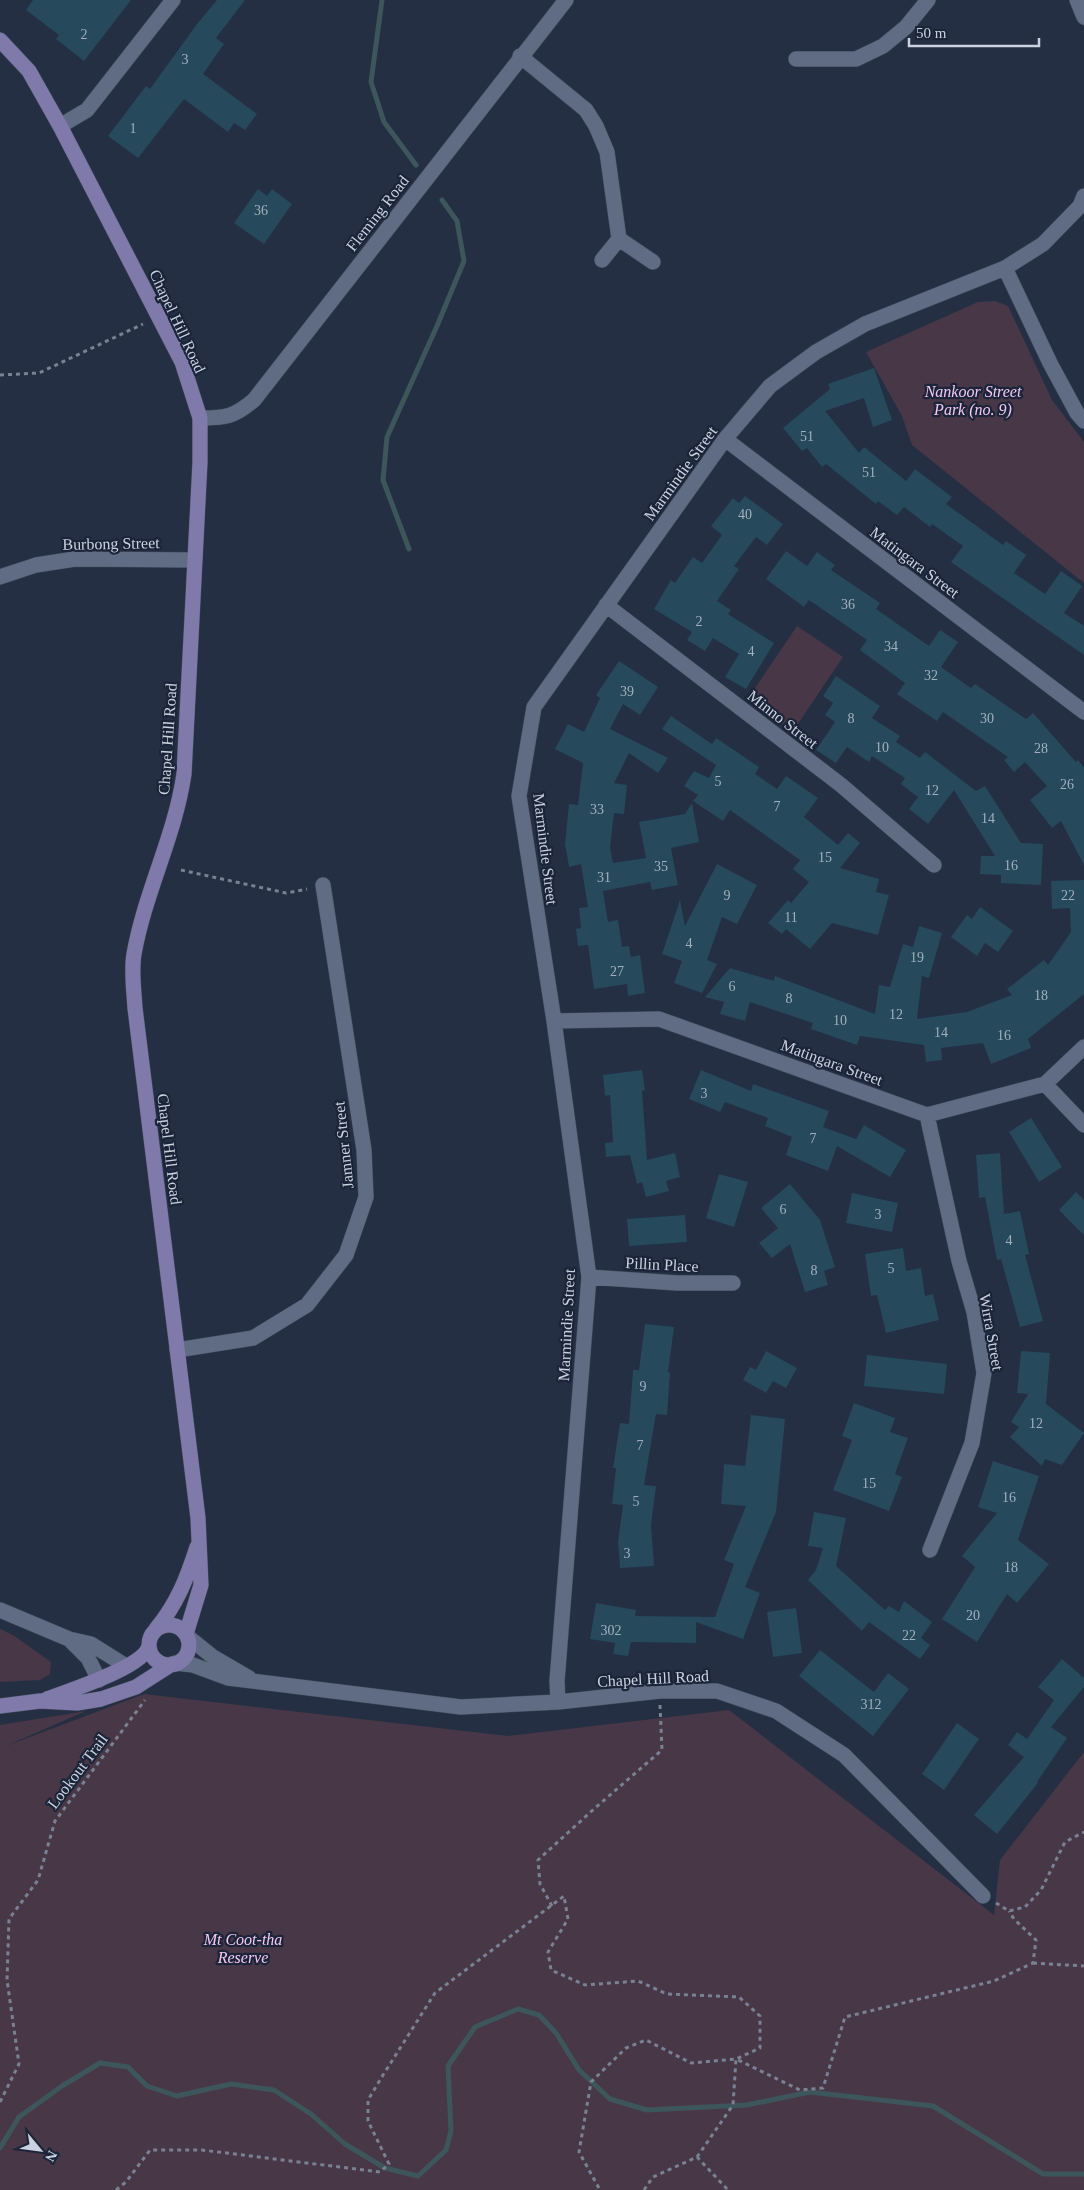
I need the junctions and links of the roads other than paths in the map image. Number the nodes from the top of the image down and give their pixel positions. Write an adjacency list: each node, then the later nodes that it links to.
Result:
1 (172, 0): 9 (street)
2 (566, 0): 7 (street, Fleming Road)
3 (928, 0): 8 (street)
4 (1077, 0): 5 (street)
5 (1084, 17)
6 (0, 40): 9 (main road, Chapel Hill Road)
7 (520, 56): 11 (street); 15 (street, Fleming Road)
8 (796, 59)
9 (60, 126): 15 (main road, Chapel Hill Road)
10 (1084, 196): 14 (street, Marmindie Street)
11 (620, 239): 12 (street); 13 (street)
12 (602, 260)
13 (653, 262)
14 (1005, 268): 16 (street); 17 (street, Marmindie Street)
15 (200, 418): 18 (main road, Chapel Hill Road)
16 (1084, 421)
17 (725, 440): 20 (street, Marmindie Street); 21 (street, Matingara Street)
18 (194, 560): 19 (street, Burbong Street); 31 (main road, Chapel Hill Road)
19 (0, 577)
20 (606, 605): 22 (street, Minno Street); 24 (street, Marmindie Street)
21 (1084, 712)
22 (934, 865)
23 (323, 886): 31 (street, Jamner Street)
24 (554, 1021): 27 (street, Matingara Street); 29 (street, Marmindie Street)
25 (1084, 1047): 26 (street)
26 (1045, 1084): 27 (street); 28 (street)
27 (927, 1115): 33 (street, Wirra Street)
28 (1084, 1125)
29 (588, 1277): 30 (street, Pillin Place); 45 (street, Marmindie Street)
30 (734, 1283)
31 (177, 1350): 32 (main road, Chapel Hill Road)
32 (199, 1541): 35 (main road, Chapel Hill Road); 36 (main road, Chapel Hill Road)
33 (930, 1550)
34 (0, 1610): 37 (street)
35 (154, 1631): 36 (main road); 38 (main road)
36 (186, 1635): 39 (main road); 42 (street, Chapel Hill Road)
37 (69, 1639): 40 (street); 41 (street)
38 (149, 1646): 39 (main road); 40 (main road)
39 (174, 1664): 42 (street, Chapel Hill Road); 43 (main road)
40 (126, 1666): 41 (main road)
41 (99, 1680): 43 (main road); 44 (main road)
42 (252, 1680): 45 (street, Chapel Hill Road)
43 (145, 1690): 44 (main road)
44 (40, 1701): 46 (main road)
45 (558, 1702): 47 (street, Chapel Hill Road)
46 (0, 1706)
47 (983, 1896)

